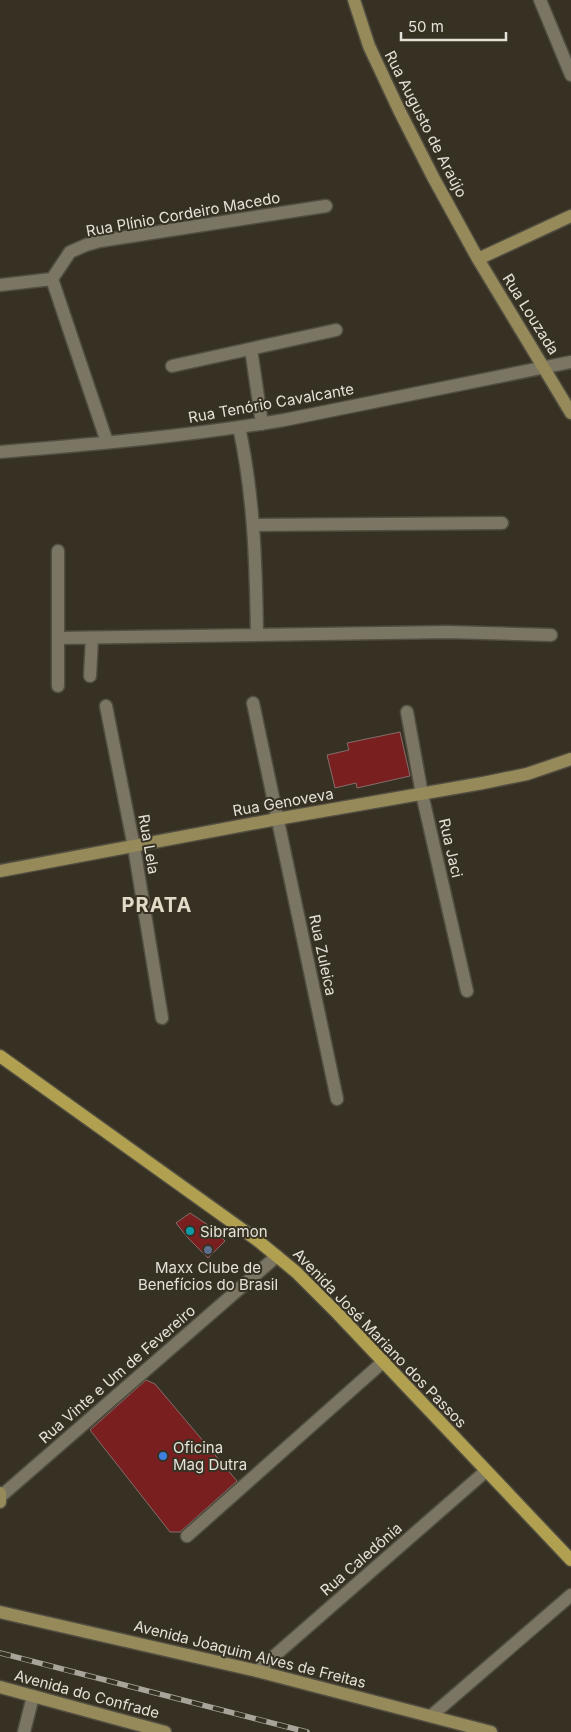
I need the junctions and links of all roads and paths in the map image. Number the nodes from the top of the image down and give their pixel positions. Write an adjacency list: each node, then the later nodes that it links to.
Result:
1 (354, 0): 7 (street, Rua Augusto de Araújo)
2 (540, 0): 3 (street)
3 (568, 62): 4 (street)
4 (571, 75)
5 (326, 206): 8 (street, Rua Plínio Cordeiro Macedo)
6 (571, 216): 7 (street)
7 (478, 259): 14 (street, Rua Louzada)
8 (52, 279): 9 (street); 18 (street)
9 (0, 285)
10 (336, 330): 11 (street)
11 (251, 349): 13 (street); 16 (street)
12 (571, 362): 14 (street, Rua Tenório Cavalcante)
13 (172, 366)
14 (545, 368): 15 (street, Rua Louzada); 16 (street, Rua Tenório Cavalcante)
15 (571, 413)
16 (262, 424): 17 (street, Rua Tenório Cavalcante)
17 (240, 427): 18 (street, Rua Tenório Cavalcante); 21 (street)
18 (107, 442): 19 (street, Rua Tenório Cavalcante)
19 (0, 452)
20 (502, 523): 21 (street)
21 (254, 525): 24 (street)
22 (58, 551): 25 (street)
23 (551, 634): 24 (street)
24 (257, 635): 26 (street)
25 (58, 638): 26 (street); 28 (street)
26 (92, 638): 27 (street)
27 (90, 676)
28 (58, 686)
29 (253, 703): 34 (street, Rua Zuleica)
30 (106, 706): 35 (street, Rua Lela)
31 (407, 712): 33 (street, Rua Jaci)
32 (571, 759): 33 (street, Rua Genoveva)
33 (422, 794): 34 (street, Rua Genoveva); 37 (street, Rua Jaci)
34 (277, 819): 35 (street, Rua Genoveva); 40 (street, Rua Zuleica)
35 (134, 847): 36 (street, Rua Genoveva); 38 (street, Rua Lela)
36 (0, 871)
37 (466, 991)
38 (162, 1018)
39 (0, 1056): 41 (main road, Avenida José Mariano dos Passos)
40 (337, 1099)
41 (277, 1256): 42 (main road, Avenida José Mariano dos Passos); 44 (street, Rua Vinte e Um de Fevereiro)
42 (384, 1361): 43 (main road, Avenida José Mariano dos Passos); 45 (street)
43 (486, 1471): 46 (main road, Avenida José Mariano dos Passos); 49 (street, Rua Caledônia)
44 (0, 1497)
45 (187, 1536)
46 (571, 1560)
47 (571, 1595): 52 (street)
48 (0, 1612): 49 (street, Avenida Joaquim Alves de Freitas)
49 (257, 1670): 52 (street, Avenida Joaquim Alves de Freitas)
50 (0, 1687): 51 (street, Avenida do Confrade)
51 (33, 1696): 53 (street, Avenida do Confrade); 54 (street)
52 (431, 1716): 56 (street, Avenida Joaquim Alves de Freitas)
53 (135, 1728): 55 (street, Avenida do Confrade)
54 (24, 1732)
55 (165, 1732)
56 (491, 1732)

